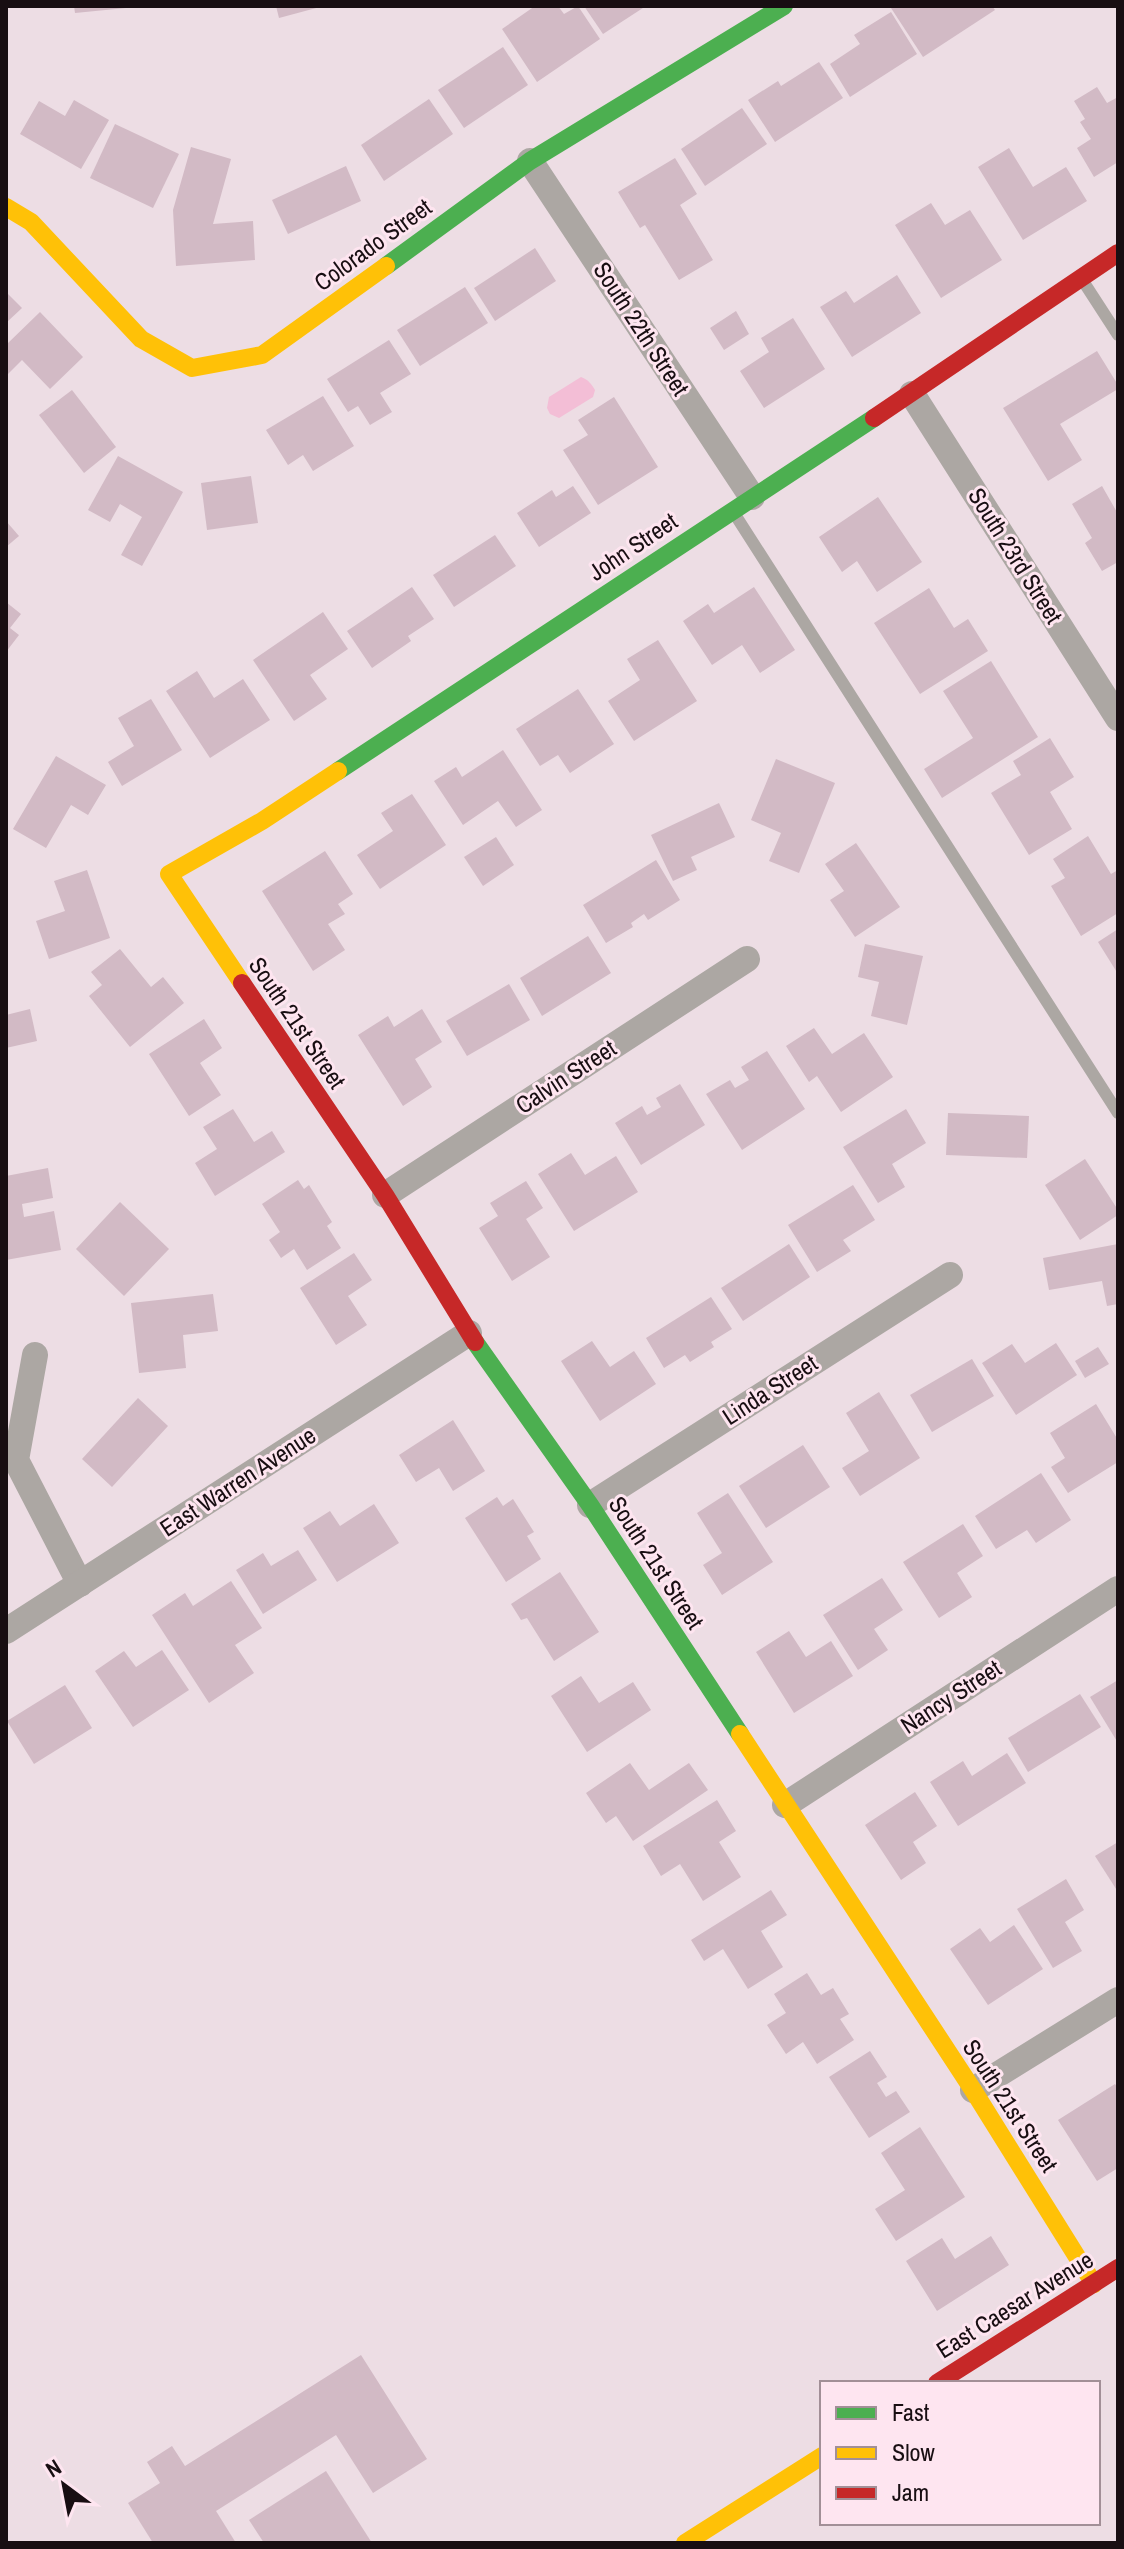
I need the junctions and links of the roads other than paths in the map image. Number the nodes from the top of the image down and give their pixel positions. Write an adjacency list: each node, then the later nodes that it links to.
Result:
1 (784, 6): 2 (street, Colorado Street)
2 (530, 161): 3 (street, Colorado Street); 8 (street, South 22th Street)
3 (6, 207)
4 (1118, 253): 5 (street, John Street)
5 (1081, 278): 6 (lane); 7 (street, John Street)
6 (1118, 335)
7 (912, 394): 8 (street, John Street); 9 (street, South 23rd Street)
8 (742, 503): 10 (street, John Street); 12 (lane)
9 (1118, 718)
10 (169, 874): 13 (street, South 21st Street)
11 (747, 959): 13 (street, Calvin Street)
12 (1118, 1113)
13 (385, 1195): 15 (street, South 21st Street)
14 (950, 1275): 17 (street, Linda Street)
15 (469, 1333): 17 (street, South 21st Street); 18 (street, East Warren Avenue)
16 (35, 1355): 18 (street)
17 (590, 1505): 21 (street, South 21st Street)
18 (80, 1584): 20 (street, East Warren Avenue)
19 (1118, 1589): 21 (street, Nancy Street)
20 (6, 1631)
21 (785, 1805): 23 (street, South 21st Street)
22 (1118, 2000): 23 (street)
23 (973, 2090): 25 (street, South 21st Street)
24 (1118, 2268): 25 (street, East Caesar Avenue)
25 (1094, 2284): 26 (street, East Caesar Avenue)
26 (940, 2381)
27 (820, 2457): 28 (street)
28 (685, 2543)

